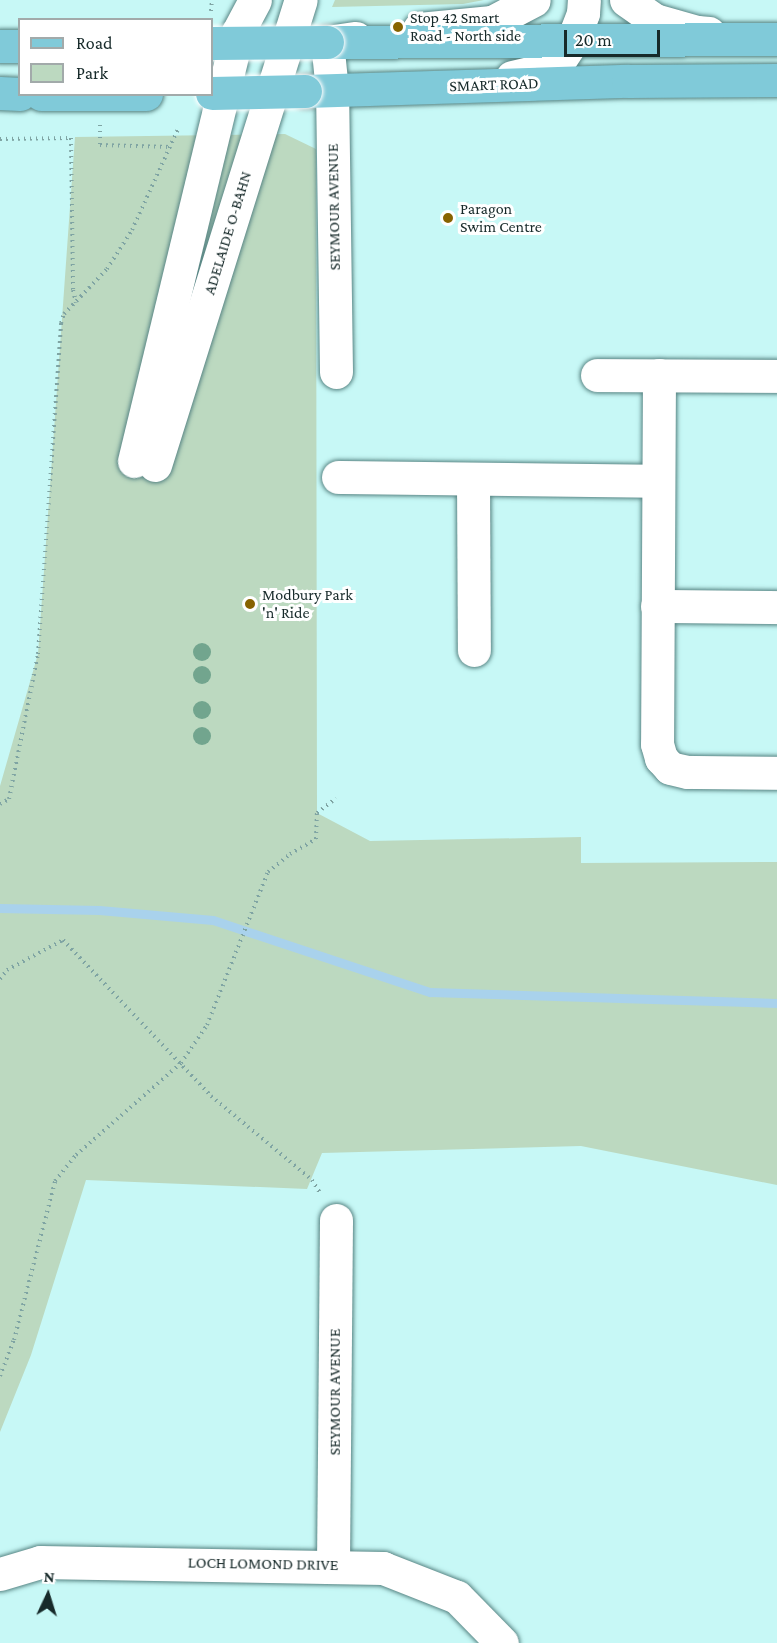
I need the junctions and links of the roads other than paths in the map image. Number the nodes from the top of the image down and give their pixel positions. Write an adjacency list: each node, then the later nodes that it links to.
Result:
1 (255, 0): 2 (street, ADELAIDE O-BAHN)
2 (301, 0)
3 (534, 0): 9 (street)
4 (561, 0): 10 (street)
5 (584, 0): 10 (street)
6 (626, 0): 8 (street)
7 (213, 27): 9 (main road, bridge)
8 (777, 37): 10 (main road)
9 (327, 42): 10 (main road); 16 (street, SEYMOUR AVENUE)
10 (572, 42): 14 (street); 15 (street)
11 (0, 45): 12 (main road)
12 (18, 46)
13 (777, 80): 14 (main road, SMART ROAD)
14 (628, 81): 15 (main road, SMART ROAD)
15 (424, 87): 16 (main road, SMART ROAD)
16 (319, 90): 17 (main road, SMART ROAD, bridge); 18 (street, SEYMOUR AVENUE)
17 (213, 93)
18 (336, 372)
19 (597, 375): 20 (street)
20 (659, 375): 21 (street); 24 (street)
21 (777, 376)
22 (338, 477): 23 (street)
23 (473, 479): 24 (street); 27 (street)
24 (657, 481): 25 (street)
25 (657, 606): 26 (street); 28 (street)
26 (777, 607)
27 (474, 650)
28 (777, 773)
29 (336, 1220): 30 (street, SEYMOUR AVENUE)
30 (333, 1565): 31 (street, LOCH LOMOND DRIVE); 32 (street, LOCH LOMOND DRIVE)
31 (0, 1574)
32 (502, 1643)

